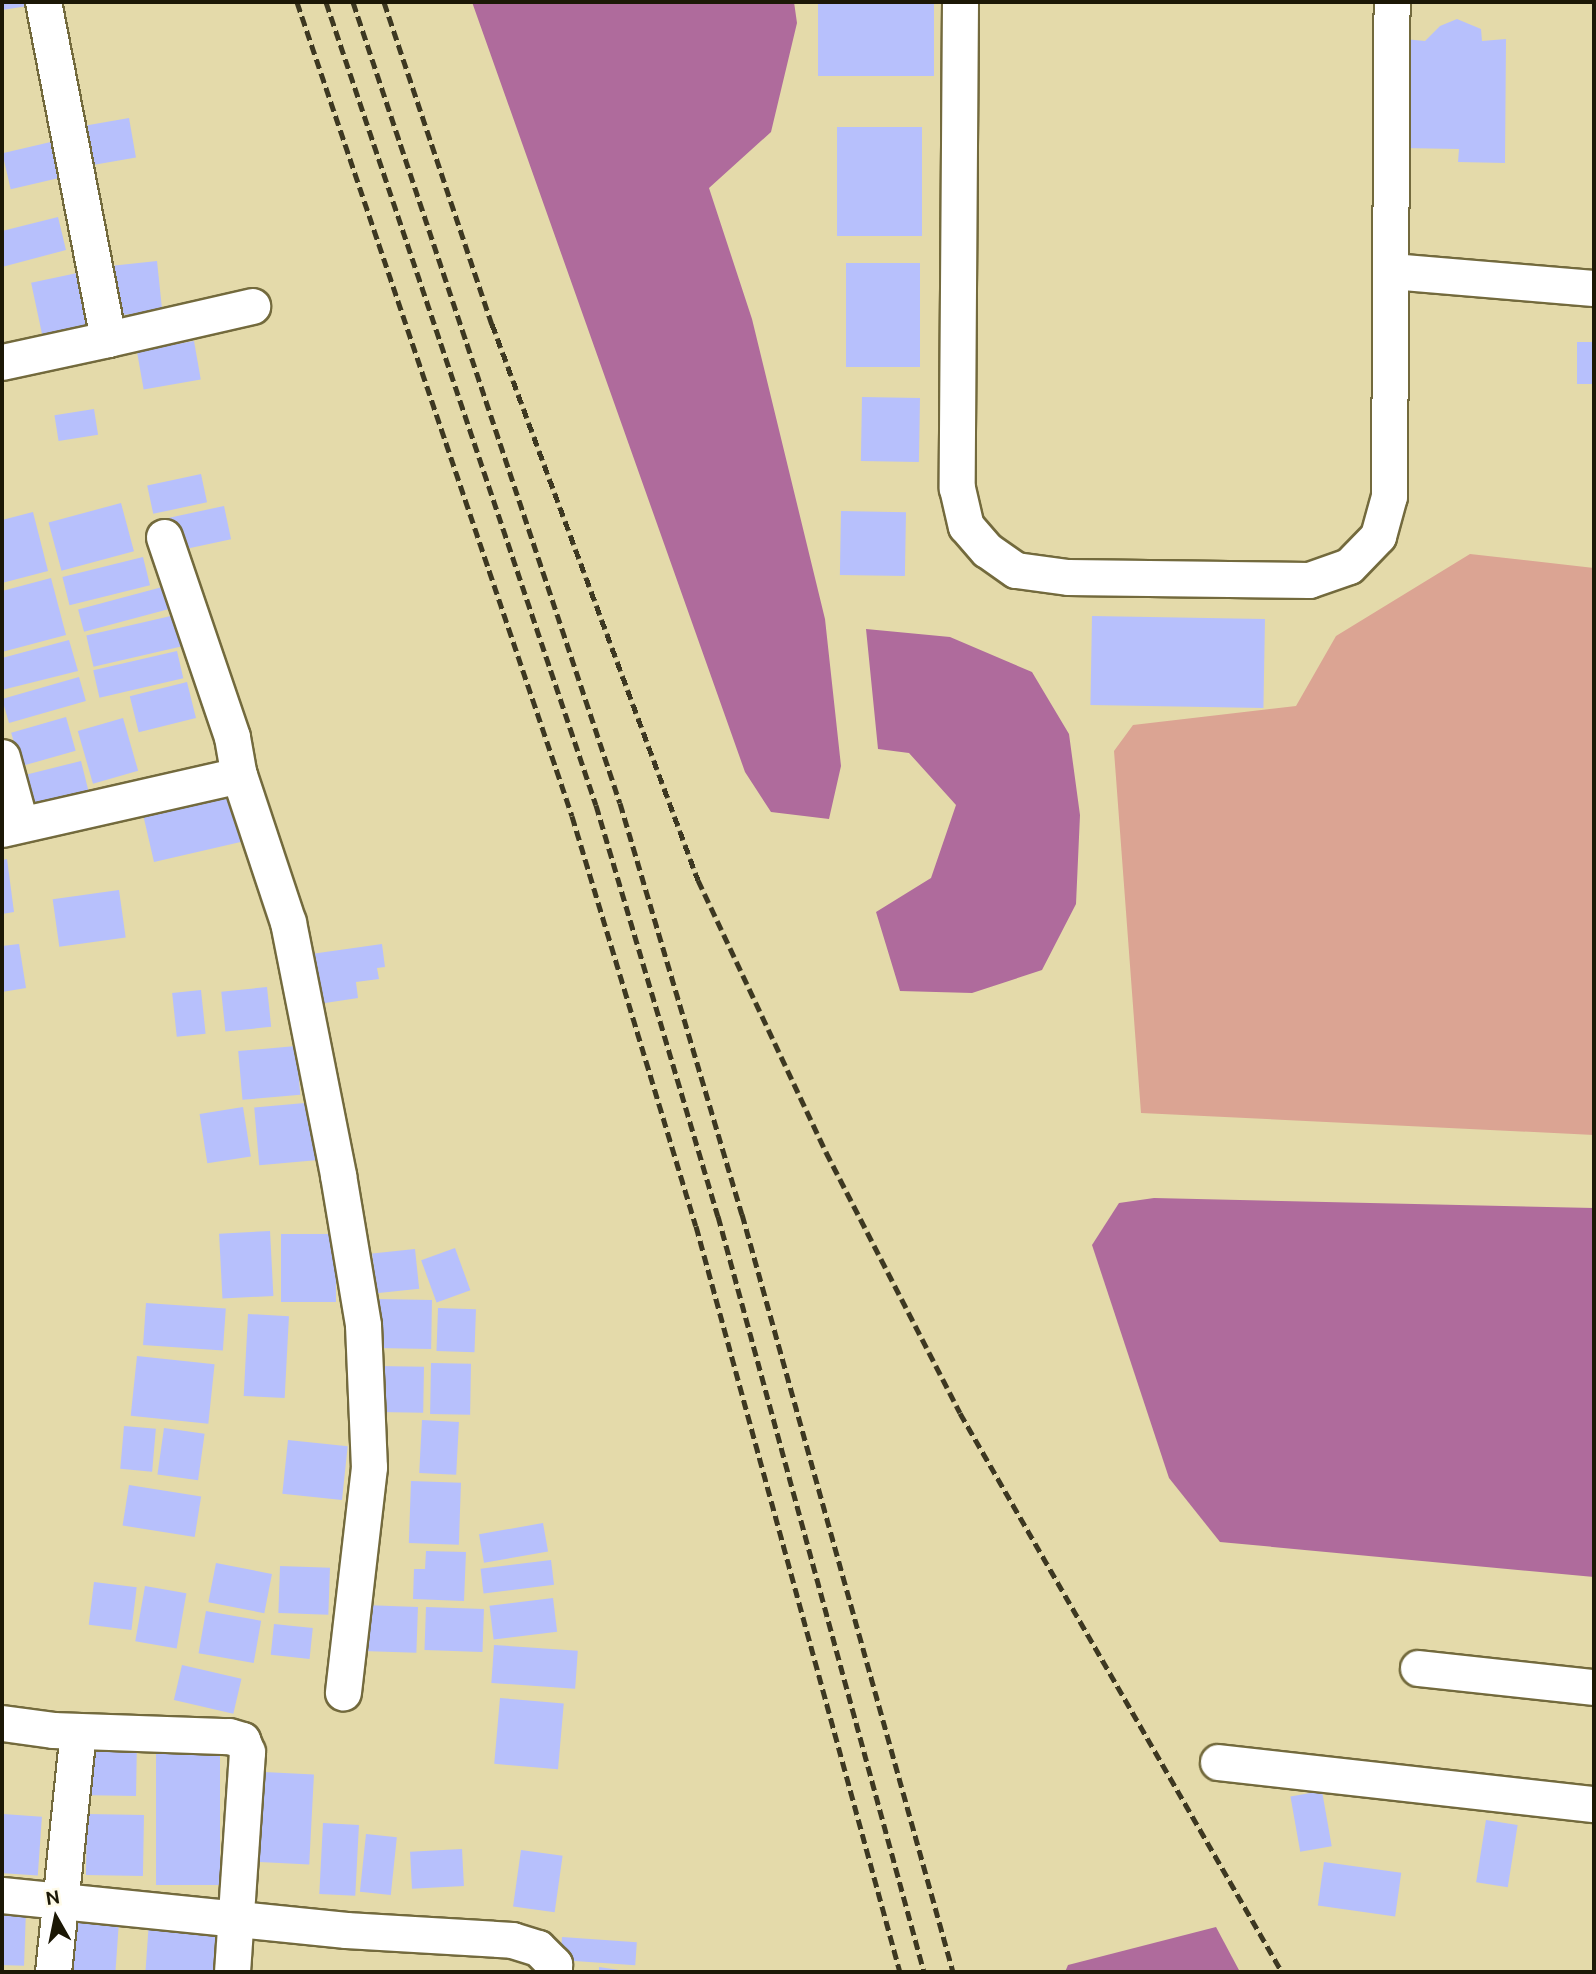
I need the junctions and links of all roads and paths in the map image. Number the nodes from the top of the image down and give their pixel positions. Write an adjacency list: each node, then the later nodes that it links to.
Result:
1 (43, 2): 7 (street)
2 (960, 2): 4 (street)
3 (1392, 2): 4 (street)
4 (1391, 271): 5 (street)
5 (1594, 288)
6 (253, 306): 7 (street)
7 (108, 340): 8 (street)
8 (2, 362)
9 (164, 537): 11 (street)
10 (2, 757): 12 (street)
11 (239, 775): 12 (street); 15 (street)
12 (11, 826)
13 (1418, 1668): 14 (street)
14 (1594, 1688)
15 (343, 1693)
16 (2, 1723): 17 (street)
17 (78, 1731): 21 (street); 22 (street)
18 (1218, 1762): 19 (street)
19 (1594, 1804)
20 (2, 1895): 21 (street)
21 (61, 1901): 22 (street); 23 (street)
22 (238, 1919): 24 (street); 25 (street)
23 (53, 1972)
24 (232, 1972)
25 (554, 1972)

